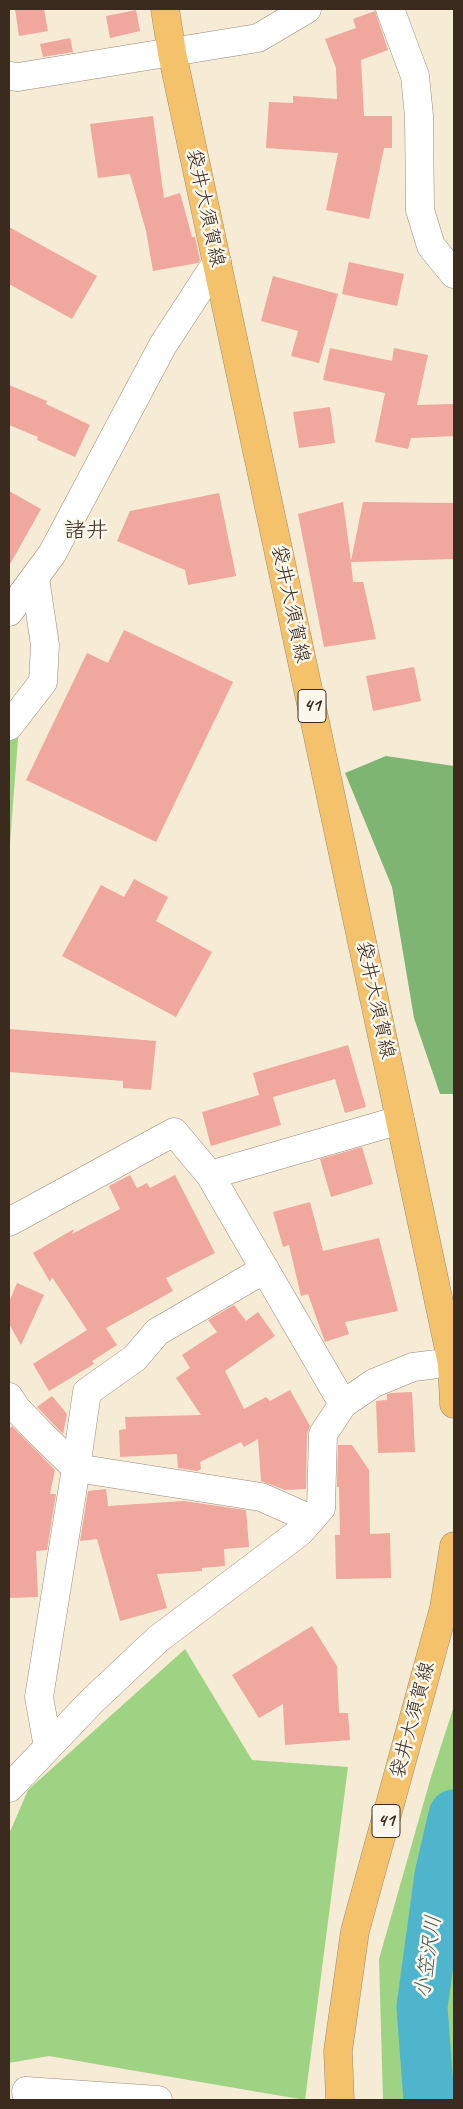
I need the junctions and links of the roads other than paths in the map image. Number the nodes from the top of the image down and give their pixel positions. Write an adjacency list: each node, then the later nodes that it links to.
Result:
1 (165, 9): 4 (main road, 袋井大須賀線 / 41)
2 (307, 9): 4 (street)
3 (390, 9): 7 (street)
4 (172, 53): 5 (street); 6 (main road, 袋井大須賀線 / 41)
5 (12, 79)
6 (217, 262): 8 (street); 11 (main road, 袋井大須賀線 / 41)
7 (454, 274)
8 (35, 578): 9 (street); 10 (street)
9 (9, 612)
10 (9, 726)
11 (400, 1120): 12 (street); 15 (main road, 袋井大須賀線 / 41)
12 (210, 1175): 13 (street); 14 (street)
13 (9, 1222)
14 (265, 1269): 17 (street); 19 (street)
15 (453, 1362): 17 (street); 18 (main road, 袋井大須賀線 / 41)
16 (9, 1397): 19 (street)
17 (343, 1404): 20 (street)
18 (454, 1404)
19 (76, 1468): 20 (street); 22 (street)
20 (311, 1519): 22 (street)
21 (454, 1546): 26 (main road, 袋井大須賀線 / 41)
22 (48, 1747): 23 (street)
23 (9, 1788)
24 (26, 2100): 25 (street)
25 (158, 2100)
26 (340, 2100)

